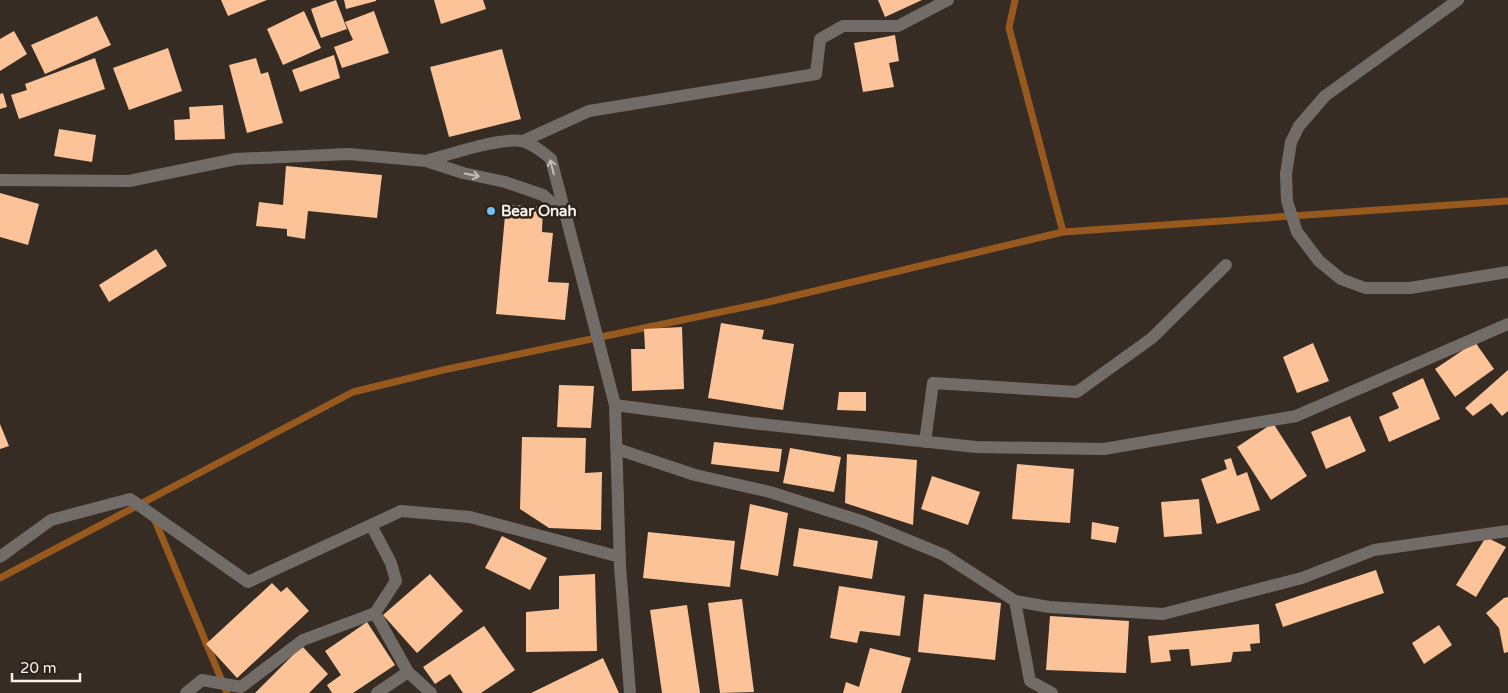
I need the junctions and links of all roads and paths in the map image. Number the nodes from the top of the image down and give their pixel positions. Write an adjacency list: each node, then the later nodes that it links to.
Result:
1 (948, 0): 3 (street)
2 (1458, 0): 8 (street)
3 (523, 141): 4 (street); 6 (street, one-way to 3)
4 (426, 161): 5 (street); 6 (street, one-way to 6)
5 (0, 180)
6 (565, 214): 10 (street)
7 (1226, 265): 11 (street)
8 (1508, 272)
9 (1508, 324): 11 (street)
10 (615, 405): 11 (street); 12 (street)
11 (925, 442)
12 (616, 449): 16 (street); 17 (street)
13 (372, 525): 15 (street); 16 (street); 18 (street)
14 (1508, 531): 17 (street)
15 (0, 557)
16 (620, 557): 23 (street)
17 (1015, 601): 24 (street)
18 (375, 613): 19 (street); 20 (street)
19 (408, 672): 21 (street); 22 (street)
20 (186, 693)
21 (377, 693)
22 (431, 693)
23 (630, 693)
24 (1052, 693)

